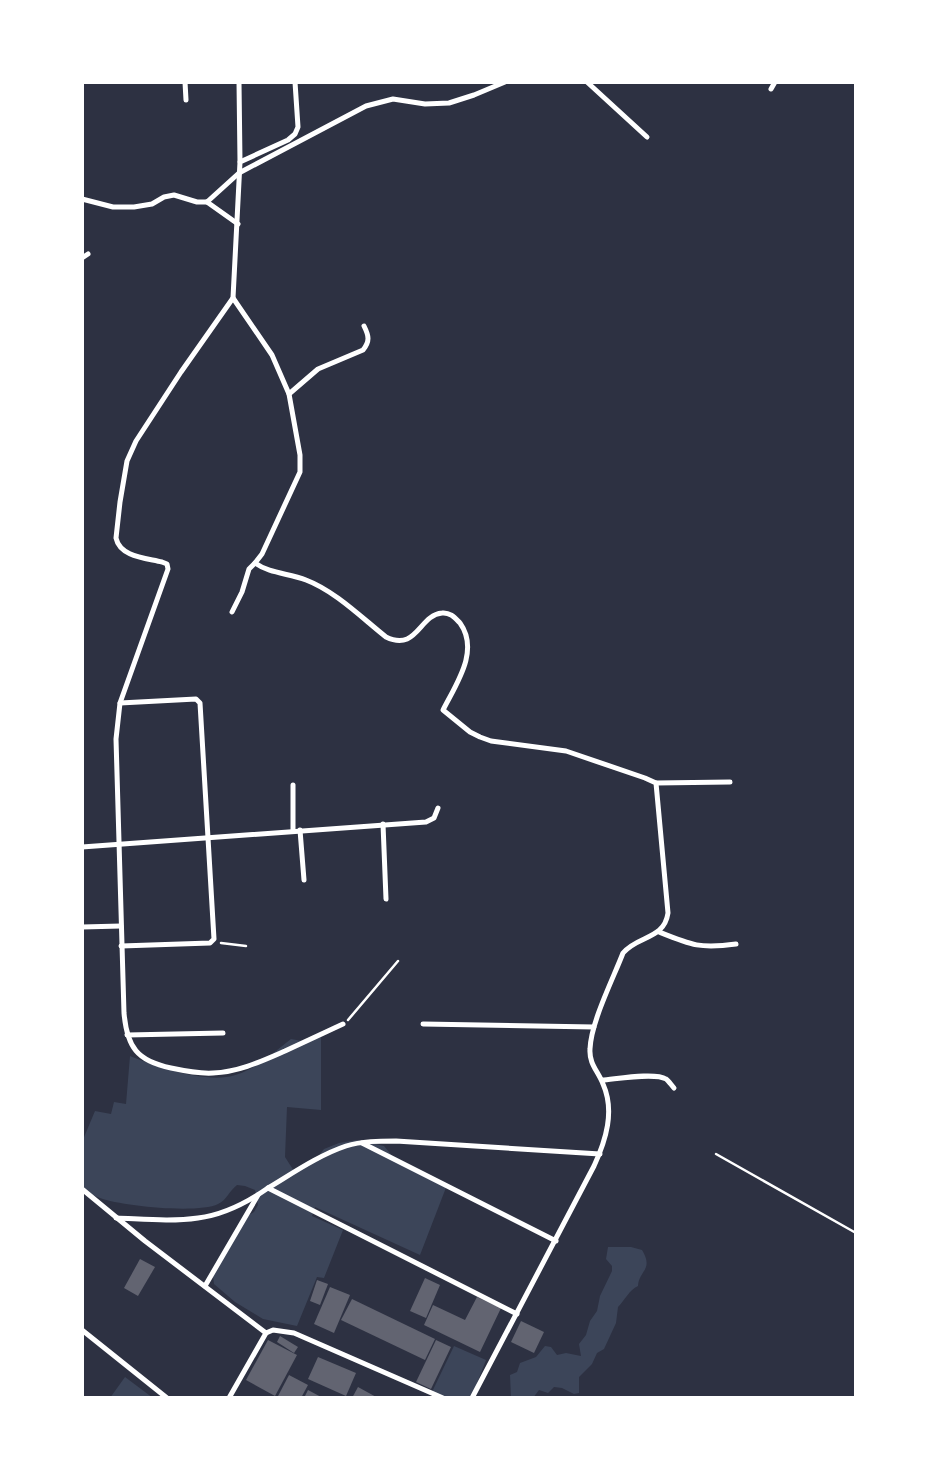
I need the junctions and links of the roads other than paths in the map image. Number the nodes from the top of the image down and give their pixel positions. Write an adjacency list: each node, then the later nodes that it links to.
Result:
1 (185, 82): 8 (street)
2 (239, 82): 10 (street)
3 (295, 82): 10 (street)
4 (505, 82): 11 (street)
5 (587, 82): 9 (street)
6 (775, 82): 7 (street)
7 (771, 89)
8 (186, 100)
9 (647, 137)
10 (240, 162): 11 (street)
11 (239, 173): 13 (street); 14 (street)
12 (82, 199): 13 (street)
13 (207, 202): 14 (street)
14 (238, 224): 15 (street)
15 (233, 298): 17 (street); 20 (street)
16 (364, 326): 17 (street)
17 (289, 394): 18 (street)
18 (255, 563): 19 (street); 22 (street)
19 (232, 612)
20 (120, 703): 27 (street); 28 (street)
21 (730, 782): 22 (street)
22 (656, 783): 34 (street)
23 (293, 785): 26 (street)
24 (438, 808): 25 (street)
25 (383, 824): 26 (street); 31 (street)
26 (297, 830): 27 (street); 30 (street)
27 (208, 837): 28 (street); 36 (street)
28 (120, 844): 29 (street); 32 (street)
29 (82, 847)
30 (304, 880)
31 (386, 899)
32 (121, 926): 33 (street); 36 (street)
33 (82, 927)
34 (659, 932): 35 (street); 39 (street)
35 (736, 944)
36 (121, 946): 41 (street)
37 (344, 1024): 41 (street)
38 (422, 1024): 39 (street)
39 (594, 1027): 42 (street)
40 (223, 1033): 41 (street)
41 (127, 1035)
42 (602, 1080): 43 (street); 45 (street)
43 (674, 1088)
44 (362, 1143): 45 (street); 47 (street); 52 (street)
45 (600, 1154): 52 (street)
46 (716, 1154): 51 (lane)
47 (268, 1188): 49 (street); 54 (street)
48 (82, 1189): 50 (street)
49 (258, 1195): 50 (street); 53 (street)
50 (116, 1217): 53 (street)
51 (856, 1233)
52 (556, 1241): 54 (street)
53 (205, 1286): 56 (street)
54 (517, 1314): 60 (street)
55 (82, 1330): 57 (street)
56 (266, 1333): 58 (street); 59 (street)
57 (167, 1398)
58 (229, 1398)
59 (443, 1398)
60 (472, 1398)

